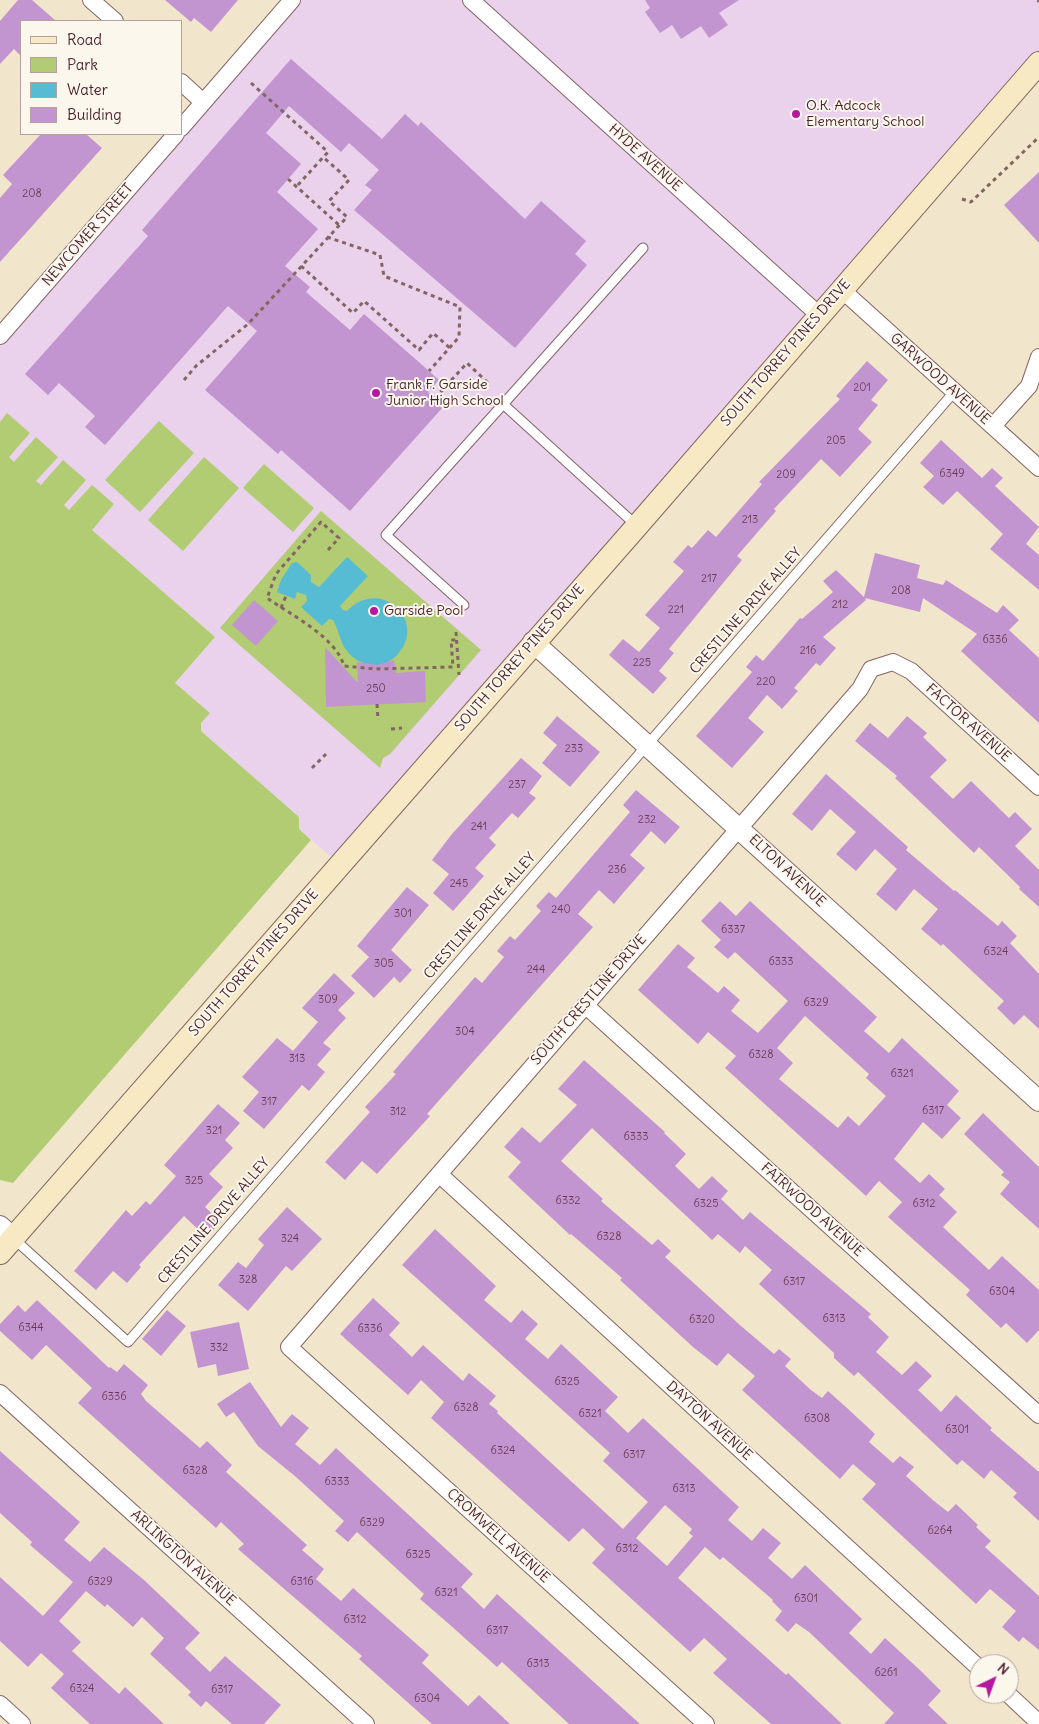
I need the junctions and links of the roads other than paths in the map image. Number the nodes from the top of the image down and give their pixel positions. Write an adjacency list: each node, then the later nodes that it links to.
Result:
1 (91, 0): 4 (street)
2 (292, 0): 7 (street)
3 (471, 0): 12 (street, HYDE AVENUE)
4 (113, 20)
5 (1039, 63): 11 (main road, SOUTH TORREY PINES DRIVE)
6 (182, 83): 7 (street)
7 (203, 102): 8 (street)
8 (182, 127)
9 (175, 135): 13 (street, NEWCOMER STREET)
10 (643, 248): 16 (lane)
11 (841, 289): 12 (main road, SOUTH TORREY PINES DRIVE); 15 (street, GARWOOD AVENUE)
12 (819, 315): 19 (main road, SOUTH TORREY PINES DRIVE)
13 (0, 336)
14 (1039, 357): 17 (street)
15 (955, 391): 17 (street, GARWOOD AVENUE); 23 (lane, CRESTLINE DRIVE ALLEY)
16 (503, 404): 19 (lane); 20 (lane)
17 (993, 426): 18 (street, GARWOOD AVENUE)
18 (1039, 468)
19 (637, 526): 21 (main road, SOUTH TORREY PINES DRIVE)
20 (464, 605)
21 (534, 642): 23 (street, ELTON AVENUE); 29 (main road, SOUTH TORREY PINES DRIVE)
22 (893, 662): 24 (street, FACTOR AVENUE); 25 (street, SOUTH CRESTLINE DRIVE)
23 (648, 744): 25 (street, ELTON AVENUE); 29 (lane, CRESTLINE DRIVE ALLEY)
24 (1039, 787)
25 (738, 826): 26 (street, SOUTH CRESTLINE DRIVE); 27 (street, ELTON AVENUE)
26 (585, 1005): 28 (street, SOUTH CRESTLINE DRIVE); 32 (street, FAIRWOOD AVENUE)
27 (1039, 1101)
28 (439, 1174): 30 (street, SOUTH CRESTLINE DRIVE); 33 (street, DAYTON AVENUE)
29 (4, 1239)
30 (290, 1347): 39 (street, CROMWELL AVENUE)
31 (0, 1393): 38 (street, ARLINGTON AVENUE)
32 (1039, 1415)
33 (969, 1659)
34 (0, 1704): 37 (street)
35 (1019, 1704): 36 (street)
36 (1039, 1723)
37 (22, 1724)
38 (366, 1724)
39 (706, 1724)

